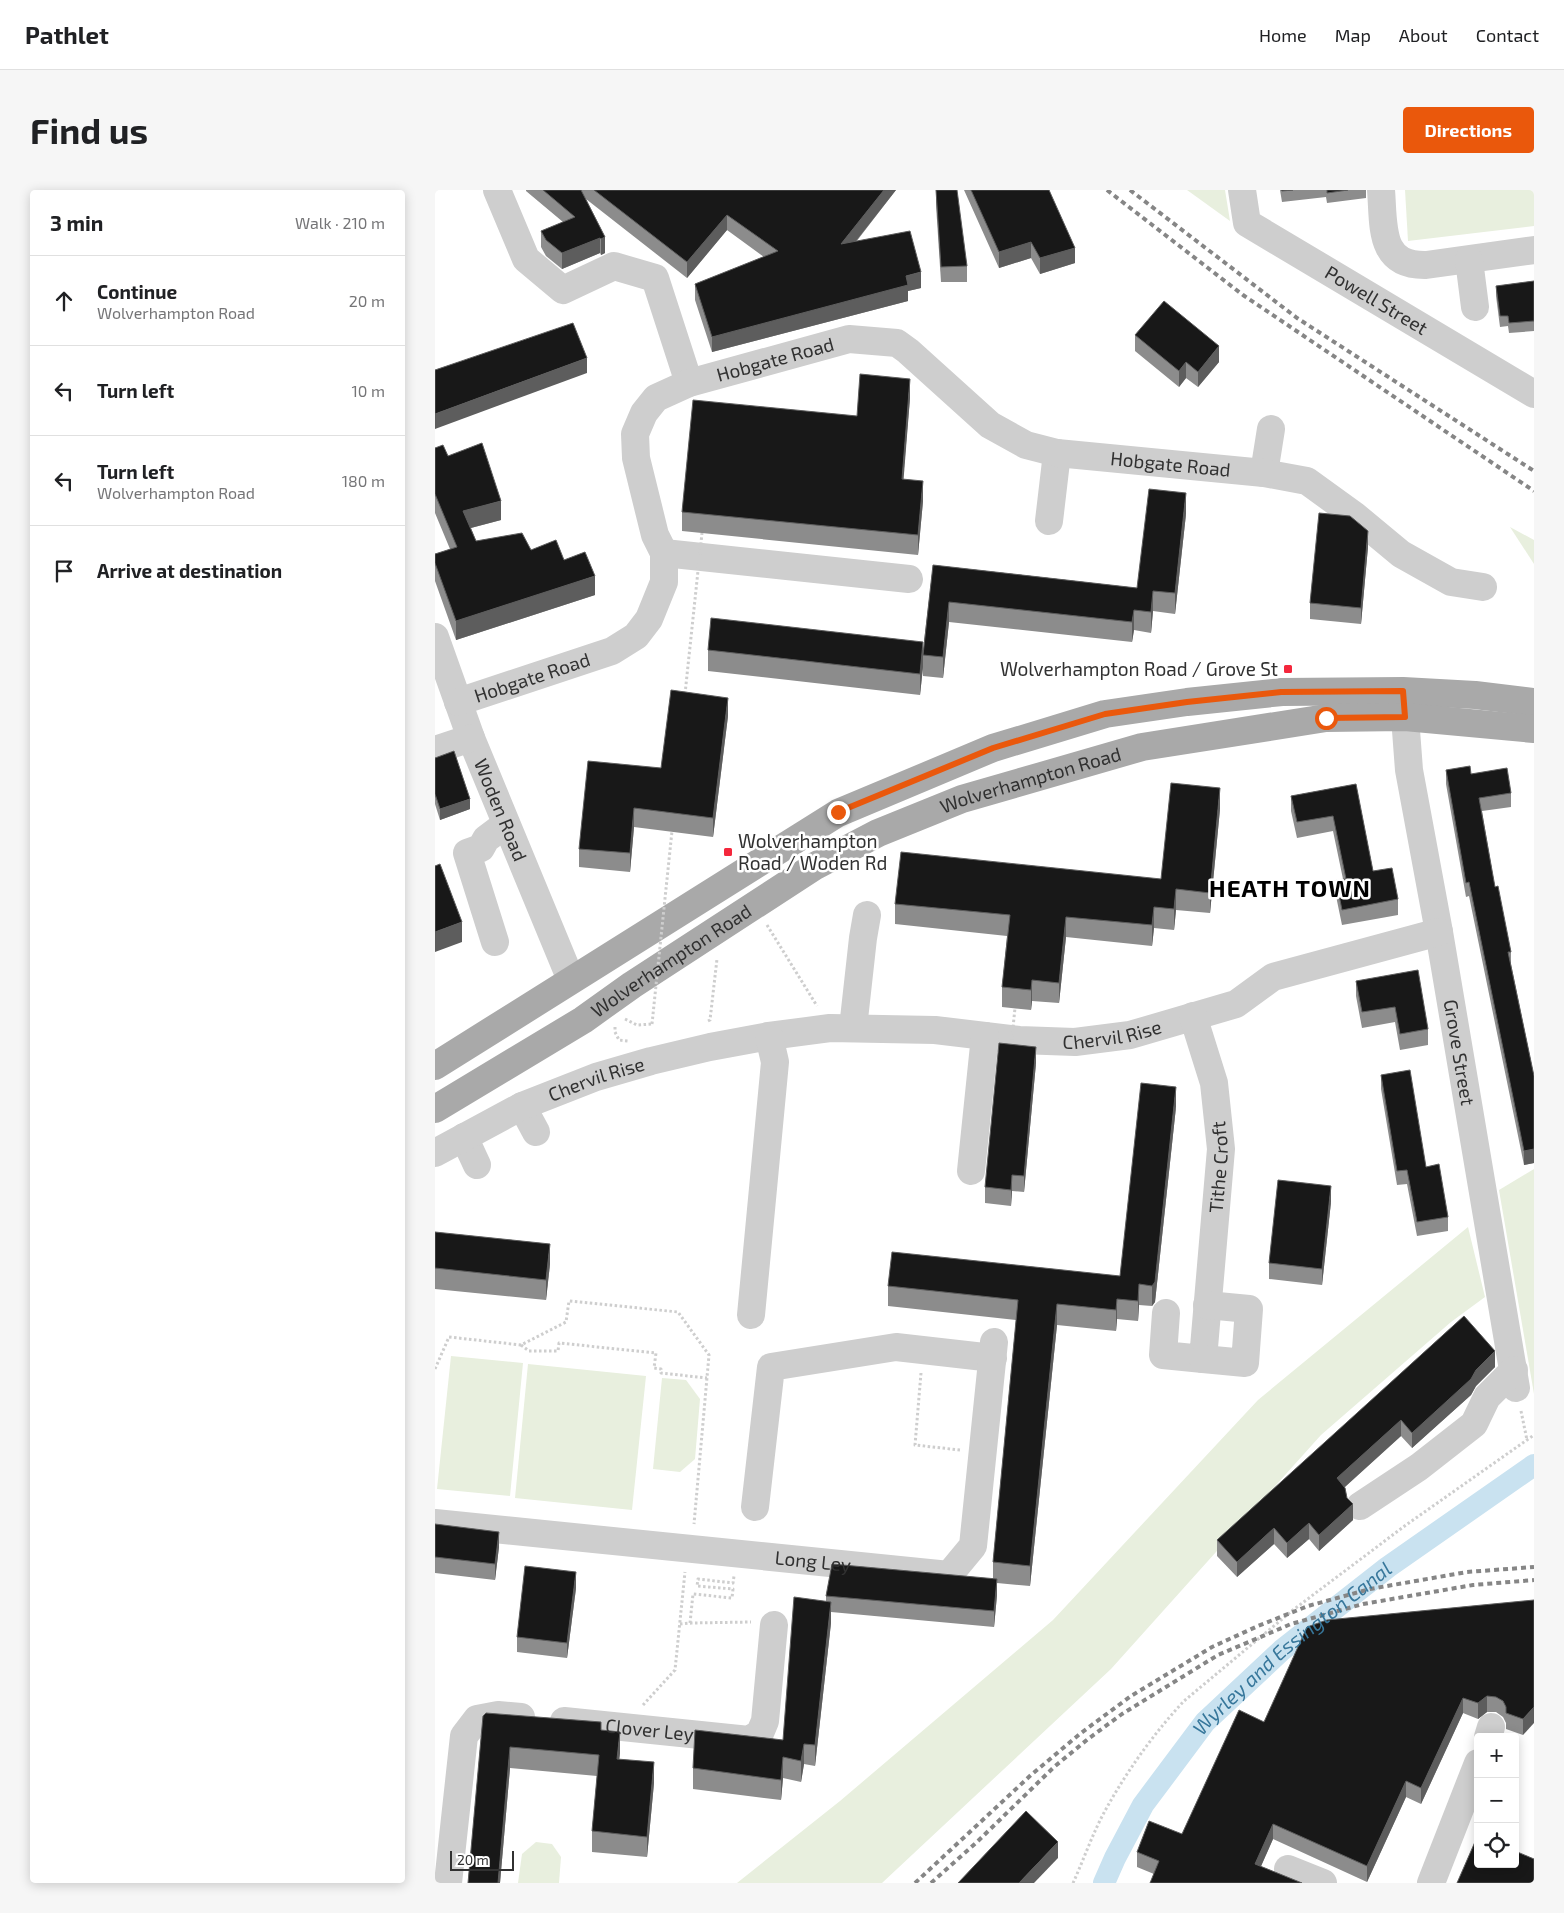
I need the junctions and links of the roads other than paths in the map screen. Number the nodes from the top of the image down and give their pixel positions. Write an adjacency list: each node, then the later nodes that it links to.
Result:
1 (497, 190): 7 (street)
2 (1242, 190): 8 (street, Powell Street)
3 (1381, 190): 5 (street)
4 (1534, 250): 5 (street)
5 (1469, 260): 6 (street)
6 (1475, 307)
7 (689, 383): 10 (street, Hobgate Road); 13 (street, Hobgate Road)
8 (1534, 394)
9 (1271, 429): 11 (street)
10 (1057, 452): 11 (street, Hobgate Road); 12 (street)
11 (1264, 473): 15 (street, Hobgate Road)
12 (1049, 521)
13 (664, 554): 14 (street); 17 (street, Hobgate Road)
14 (909, 579)
15 (1483, 587)
16 (435, 637): 17 (street, Woden Road)
17 (449, 699): 21 (street, Woden Road)
18 (1534, 702): 19 (main road, Wolverhampton Road)
19 (1404, 704): 20 (main road, Wolverhampton Road); 25 (street, Grove Street); 27 (main road, Wolverhampton Road); 29 (main road, Wolverhampton Road)
20 (1534, 730)
21 (471, 738): 22 (street); 23 (street, Woden Road)
22 (435, 750)
23 (506, 824): 26 (street); 27 (street, Woden Road)
24 (867, 915): 30 (street)
25 (1439, 932): 28 (street, Chervil Rise); 45 (street, Grove Street)
26 (495, 942)
27 (571, 980): 29 (main road); 33 (main road, Wolverhampton Road)
28 (1193, 1016): 32 (street, Chervil Rise); 42 (street, Tithe Croft)
29 (583, 1020): 35 (main road, Wolverhampton Road)
30 (842, 1028): 31 (street, Chervil Rise); 32 (street, Chervil Rise)
31 (769, 1036): 34 (street, Chervil Rise); 43 (street)
32 (985, 1036): 40 (street)
33 (435, 1066)
34 (522, 1106): 36 (street); 37 (street, Chervil Rise)
35 (435, 1109)
36 (536, 1132)
37 (464, 1137): 38 (street, Chervil Rise); 39 (street)
38 (435, 1153)
39 (477, 1165)
40 (971, 1171)
41 (1166, 1313): 44 (street)
42 (1206, 1313): 44 (street, Tithe Croft); 44 (street)
43 (751, 1315)
44 (1203, 1359)
45 (1360, 1506)
46 (755, 1507): 47 (street, Long Ley)
47 (435, 1523)
48 (774, 1625): 51 (street, Clover Ley)
49 (1474, 1773): 53 (street)
50 (1288, 1869): 52 (street)
51 (448, 1883)
52 (1323, 1883)
53 (1431, 1883)

